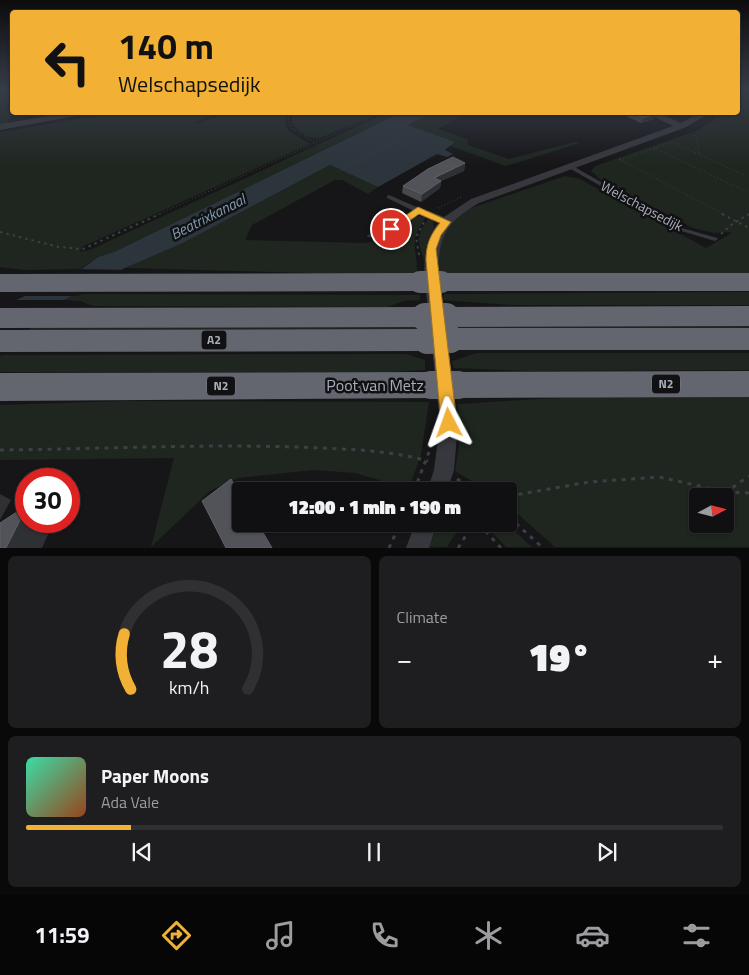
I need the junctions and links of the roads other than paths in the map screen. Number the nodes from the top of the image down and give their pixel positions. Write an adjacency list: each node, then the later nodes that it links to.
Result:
1 (72, 116): 6 (street)
2 (659, 116): 5 (street)
3 (667, 116): 5 (street)
4 (701, 116): 5 (street)
5 (684, 124): 7 (street)
6 (0, 128)
7 (571, 167): 10 (street); 12 (lane, Welschapsedijk)
8 (390, 196): 9 (lane)
9 (424, 212): 10 (street); 11 (lane)
10 (446, 222): 24 (street)
11 (370, 236)
12 (715, 239)
13 (0, 273): 16 (highway)
14 (749, 282): 16 (highway)
15 (0, 283): 16 (highway)
16 (42, 283)
17 (749, 316): 19 (highway, A2)
18 (0, 318): 19 (highway, A2)
19 (437, 328): 20 (highway, A2); 21 (highway, A2)
20 (749, 340)
21 (0, 341)
22 (749, 384): 23 (highway, Poot van Metz / N2)
23 (4, 387)
24 (436, 482)
25 (423, 532): 26 (street)
26 (417, 548)

